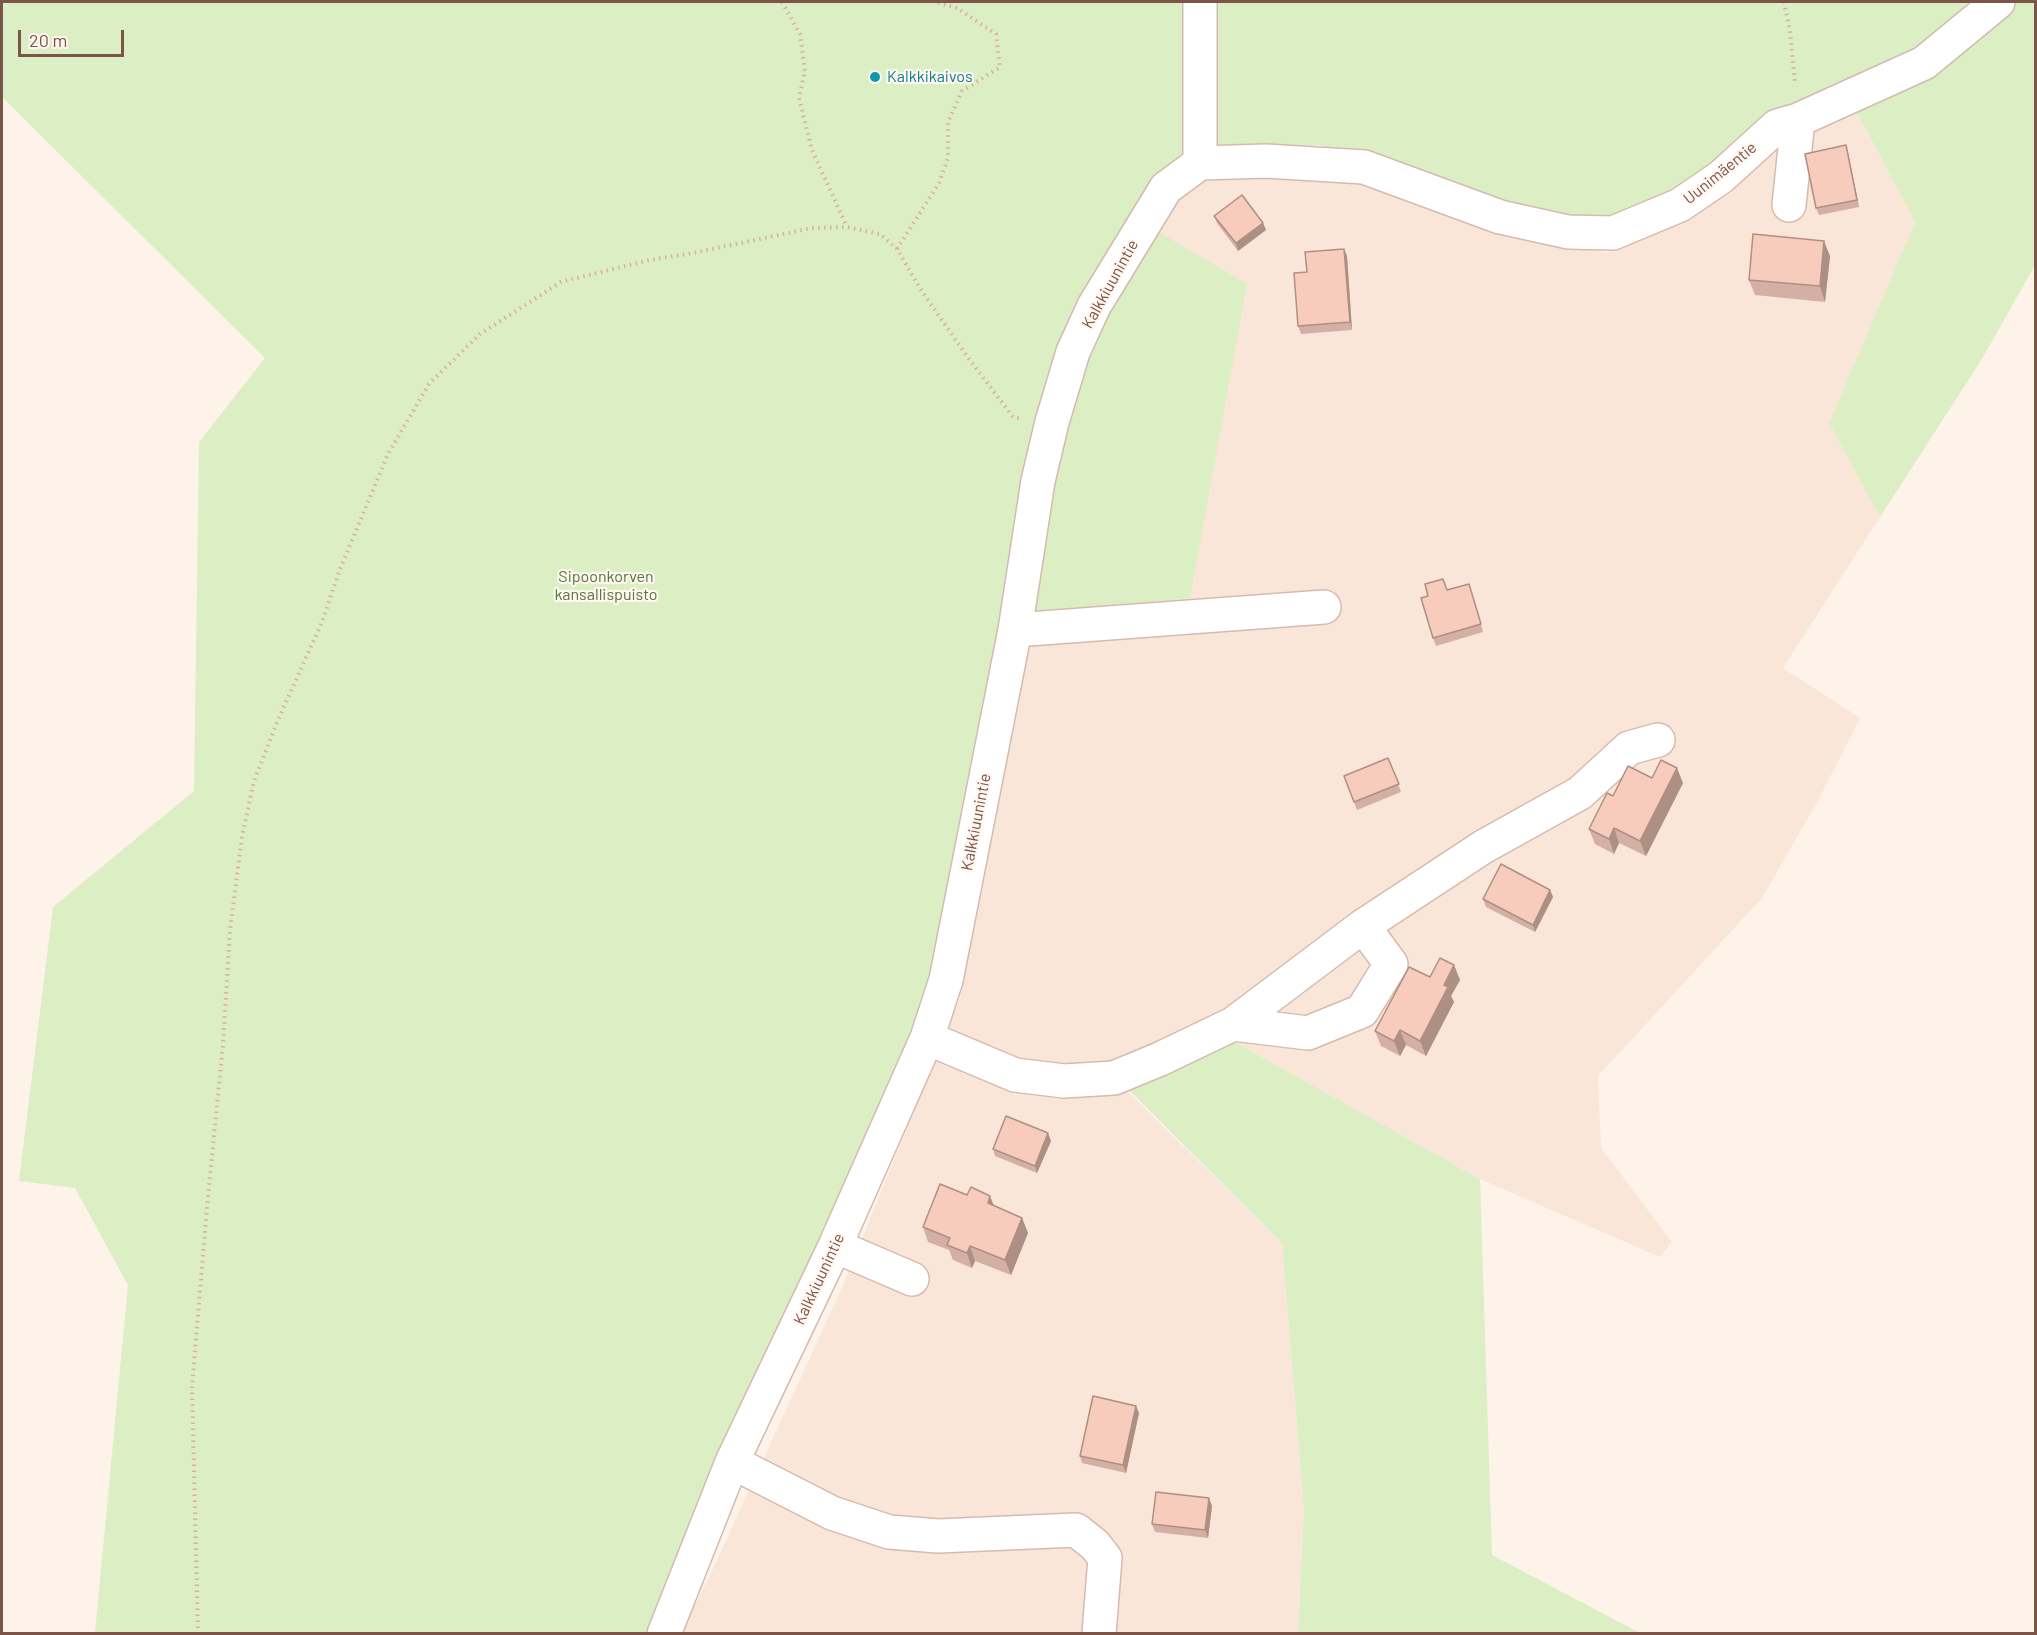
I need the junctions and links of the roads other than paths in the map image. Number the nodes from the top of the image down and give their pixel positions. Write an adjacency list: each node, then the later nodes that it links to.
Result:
1 (1200, 2): 4 (street)
2 (1998, 2): 3 (street, Uunimäentie)
3 (1798, 120): 4 (street, Uunimäentie); 5 (street)
4 (1200, 163): 7 (street, Kalkkiuunintie)
5 (1789, 205)
6 (1324, 607): 7 (street)
7 (1015, 630): 11 (street, Kalkkiuunintie)
8 (1658, 740): 9 (street)
9 (1363, 926): 10 (street); 10 (street)
10 (1233, 1024): 11 (street)
11 (927, 1038): 12 (street, Kalkkiuunintie)
12 (835, 1246): 13 (street); 14 (street, Kalkkiuunintie)
13 (912, 1279)
14 (732, 1462): 15 (street, Kalkkiuunintie); 16 (street)
15 (664, 1634)
16 (1099, 1634)

